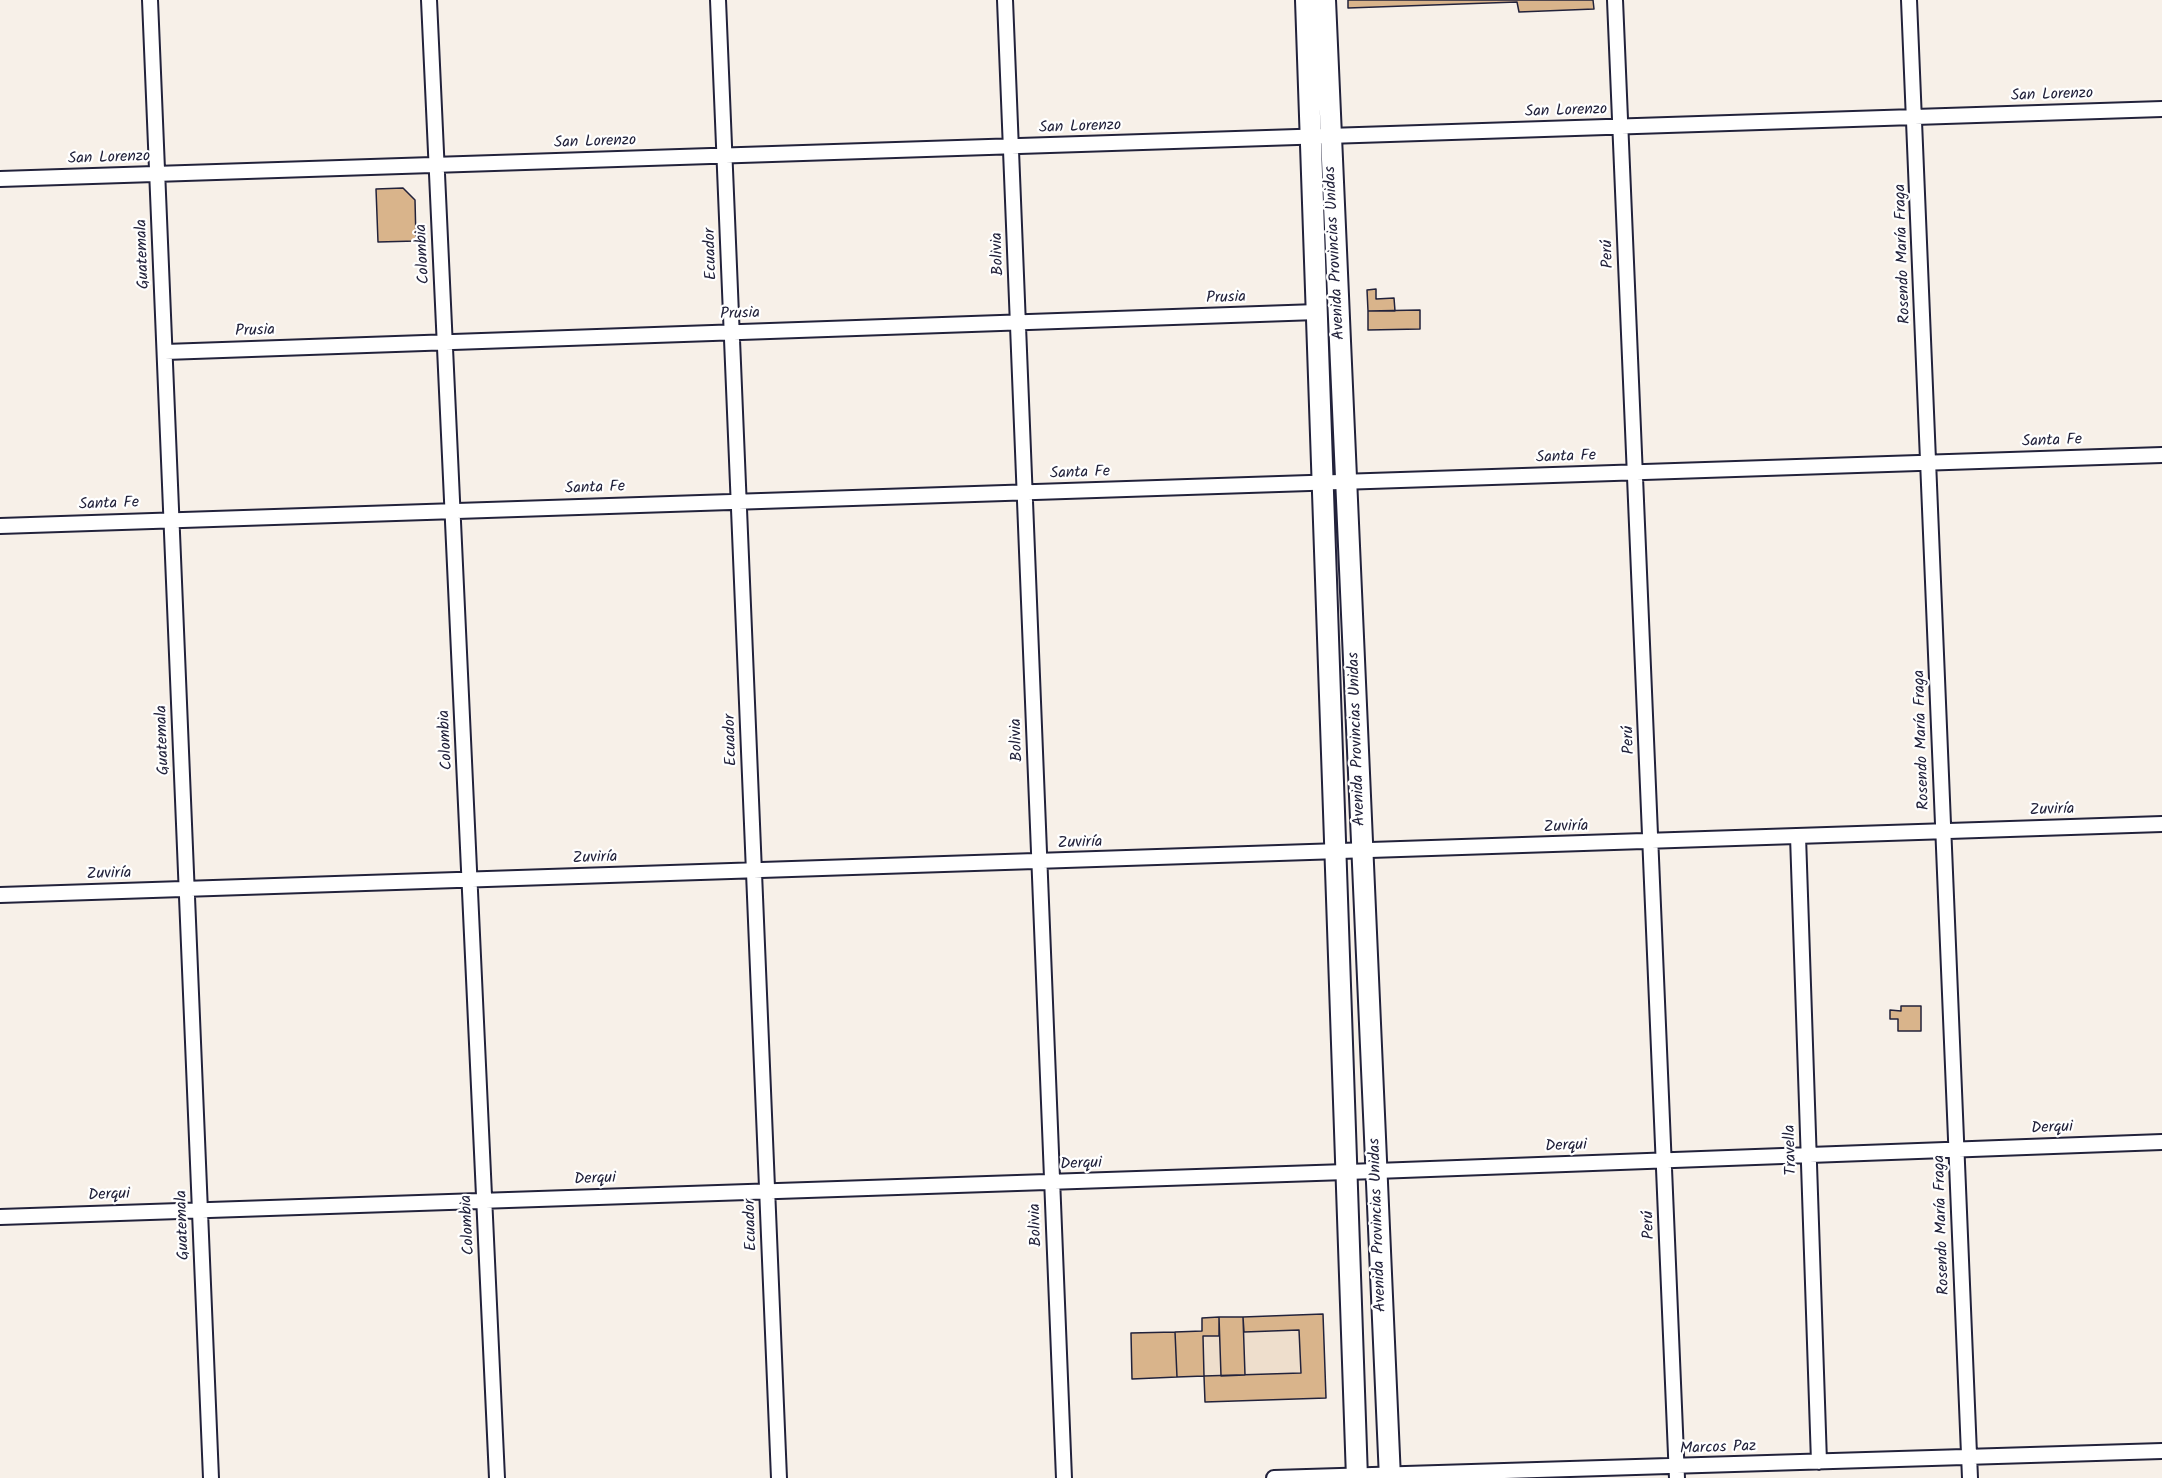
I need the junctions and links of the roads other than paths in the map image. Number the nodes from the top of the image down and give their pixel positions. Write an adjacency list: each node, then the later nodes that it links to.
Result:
1 (150, 0): 17 (street, Guatemala)
2 (429, 0): 16 (street, Colombia)
3 (718, 0): 15 (street, Ecuador)
4 (1005, 0): 14 (street, Bolivia)
5 (1306, 0): 12 (main road, Avenida Provincias Unidas)
6 (1325, 0): 13 (main road, Avenida Provincias Unidas)
7 (1615, 0): 11 (street, Perú)
8 (1909, 0): 10 (street, Rosendo María Fraga)
9 (2162, 109): 10 (street, San Lorenzo)
10 (1914, 117): 11 (street, San Lorenzo); 25 (street, Rosendo María Fraga)
11 (1620, 126): 13 (street, San Lorenzo); 26 (street, Perú)
12 (1311, 136): 13 (street, San Lorenzo); 14 (street, San Lorenzo); 19 (main road, Avenida Provincias Unidas)
13 (1331, 136): 27 (main road, Avenida Provincias Unidas)
14 (1011, 147): 15 (street, San Lorenzo); 20 (street, Bolivia)
15 (724, 156): 16 (street, San Lorenzo); 21 (street, Ecuador)
16 (436, 165): 17 (street, San Lorenzo); 22 (street, Colombia)
17 (158, 174): 18 (street, San Lorenzo); 23 (street, Guatemala)
18 (0, 180)
19 (1317, 312): 20 (street, Prusia); 28 (main road, Avenida Provincias Unidas)
20 (1018, 322): 21 (street, Prusia); 29 (street, Bolivia)
21 (731, 332): 22 (street, Prusia); 30 (street, Ecuador)
22 (445, 342): 23 (street, Prusia); 31 (street, Colombia)
23 (165, 352): 32 (street, Guatemala)
24 (2162, 455): 25 (street, Santa Fe)
25 (1929, 462): 26 (street, Santa Fe); 35 (street, Rosendo María Fraga)
26 (1635, 472): 27 (street, Santa Fe); 37 (street, Perú)
27 (1346, 481): 28 (street, Santa Fe); 38 (main road, Avenida Provincias Unidas)
28 (1323, 482): 29 (street, Santa Fe); 39 (main road, Avenida Provincias Unidas)
29 (1024, 492): 30 (street, Santa Fe); 40 (street, Bolivia)
30 (738, 501): 31 (street, Santa Fe); 41 (street, Ecuador)
31 (452, 511): 32 (street, Santa Fe); 42 (street, Colombia)
32 (171, 520): 33 (street, Santa Fe); 43 (street, Guatemala)
33 (0, 526)
34 (2162, 824): 35 (street, Zuviría)
35 (1944, 831): 36 (street, Zuviría); 46 (street, Rosendo María Fraga)
36 (1798, 836): 37 (street, Zuviría); 47 (street, Travella)
37 (1650, 841): 38 (street, Zuviría); 48 (street, Perú)
38 (1362, 851): 39 (street, Zuviría); 49 (main road, Avenida Provincias Unidas)
39 (1336, 852): 40 (street, Zuviría); 50 (main road, Avenida Provincias Unidas)
40 (1039, 862): 41 (street, Zuviría); 51 (street, Bolivia)
41 (754, 871): 42 (street, Zuviría); 52 (street, Ecuador)
42 (470, 880): 43 (street, Zuviría); 53 (street, Colombia)
43 (186, 889): 44 (street, Zuviría); 54 (street, Guatemala)
44 (0, 895)
45 (2162, 1142): 46 (street, Derqui)
46 (1957, 1149): 47 (street, Derqui); 57 (street, Rosendo María Fraga)
47 (1809, 1155): 48 (street, Derqui); 58 (street, Travella)
48 (1664, 1160): 49 (street, Derqui); 59 (street, Perú)
49 (1376, 1171): 50 (street, Derqui); 60 (main road, Avenida Provincias Unidas)
50 (1347, 1172): 51 (street, Derqui); 61 (main road, Avenida Provincias Unidas)
51 (1052, 1182): 52 (street, Derqui); 65 (street, Bolivia)
52 (767, 1190): 53 (street, Derqui); 64 (street, Ecuador)
53 (484, 1201): 54 (street, Derqui); 63 (street, Colombia)
54 (200, 1210): 55 (street, Derqui); 62 (street, Guatemala)
55 (0, 1217)
56 (2162, 1451): 57 (street, Marcos Paz)
57 (1969, 1457): 58 (street, Marcos Paz); 67 (street, Rosendo María Fraga)
58 (1819, 1462): 59 (street, Marcos Paz)
59 (1676, 1472): 60 (street, Marcos Paz)
60 (1389, 1476): 61 (street, Marcos Paz)
61 (1357, 1477): 66 (street, Marcos Paz)
62 (211, 1478)
63 (497, 1478)
64 (779, 1478)
65 (1064, 1478)
66 (1274, 1478)
67 (1970, 1478)

